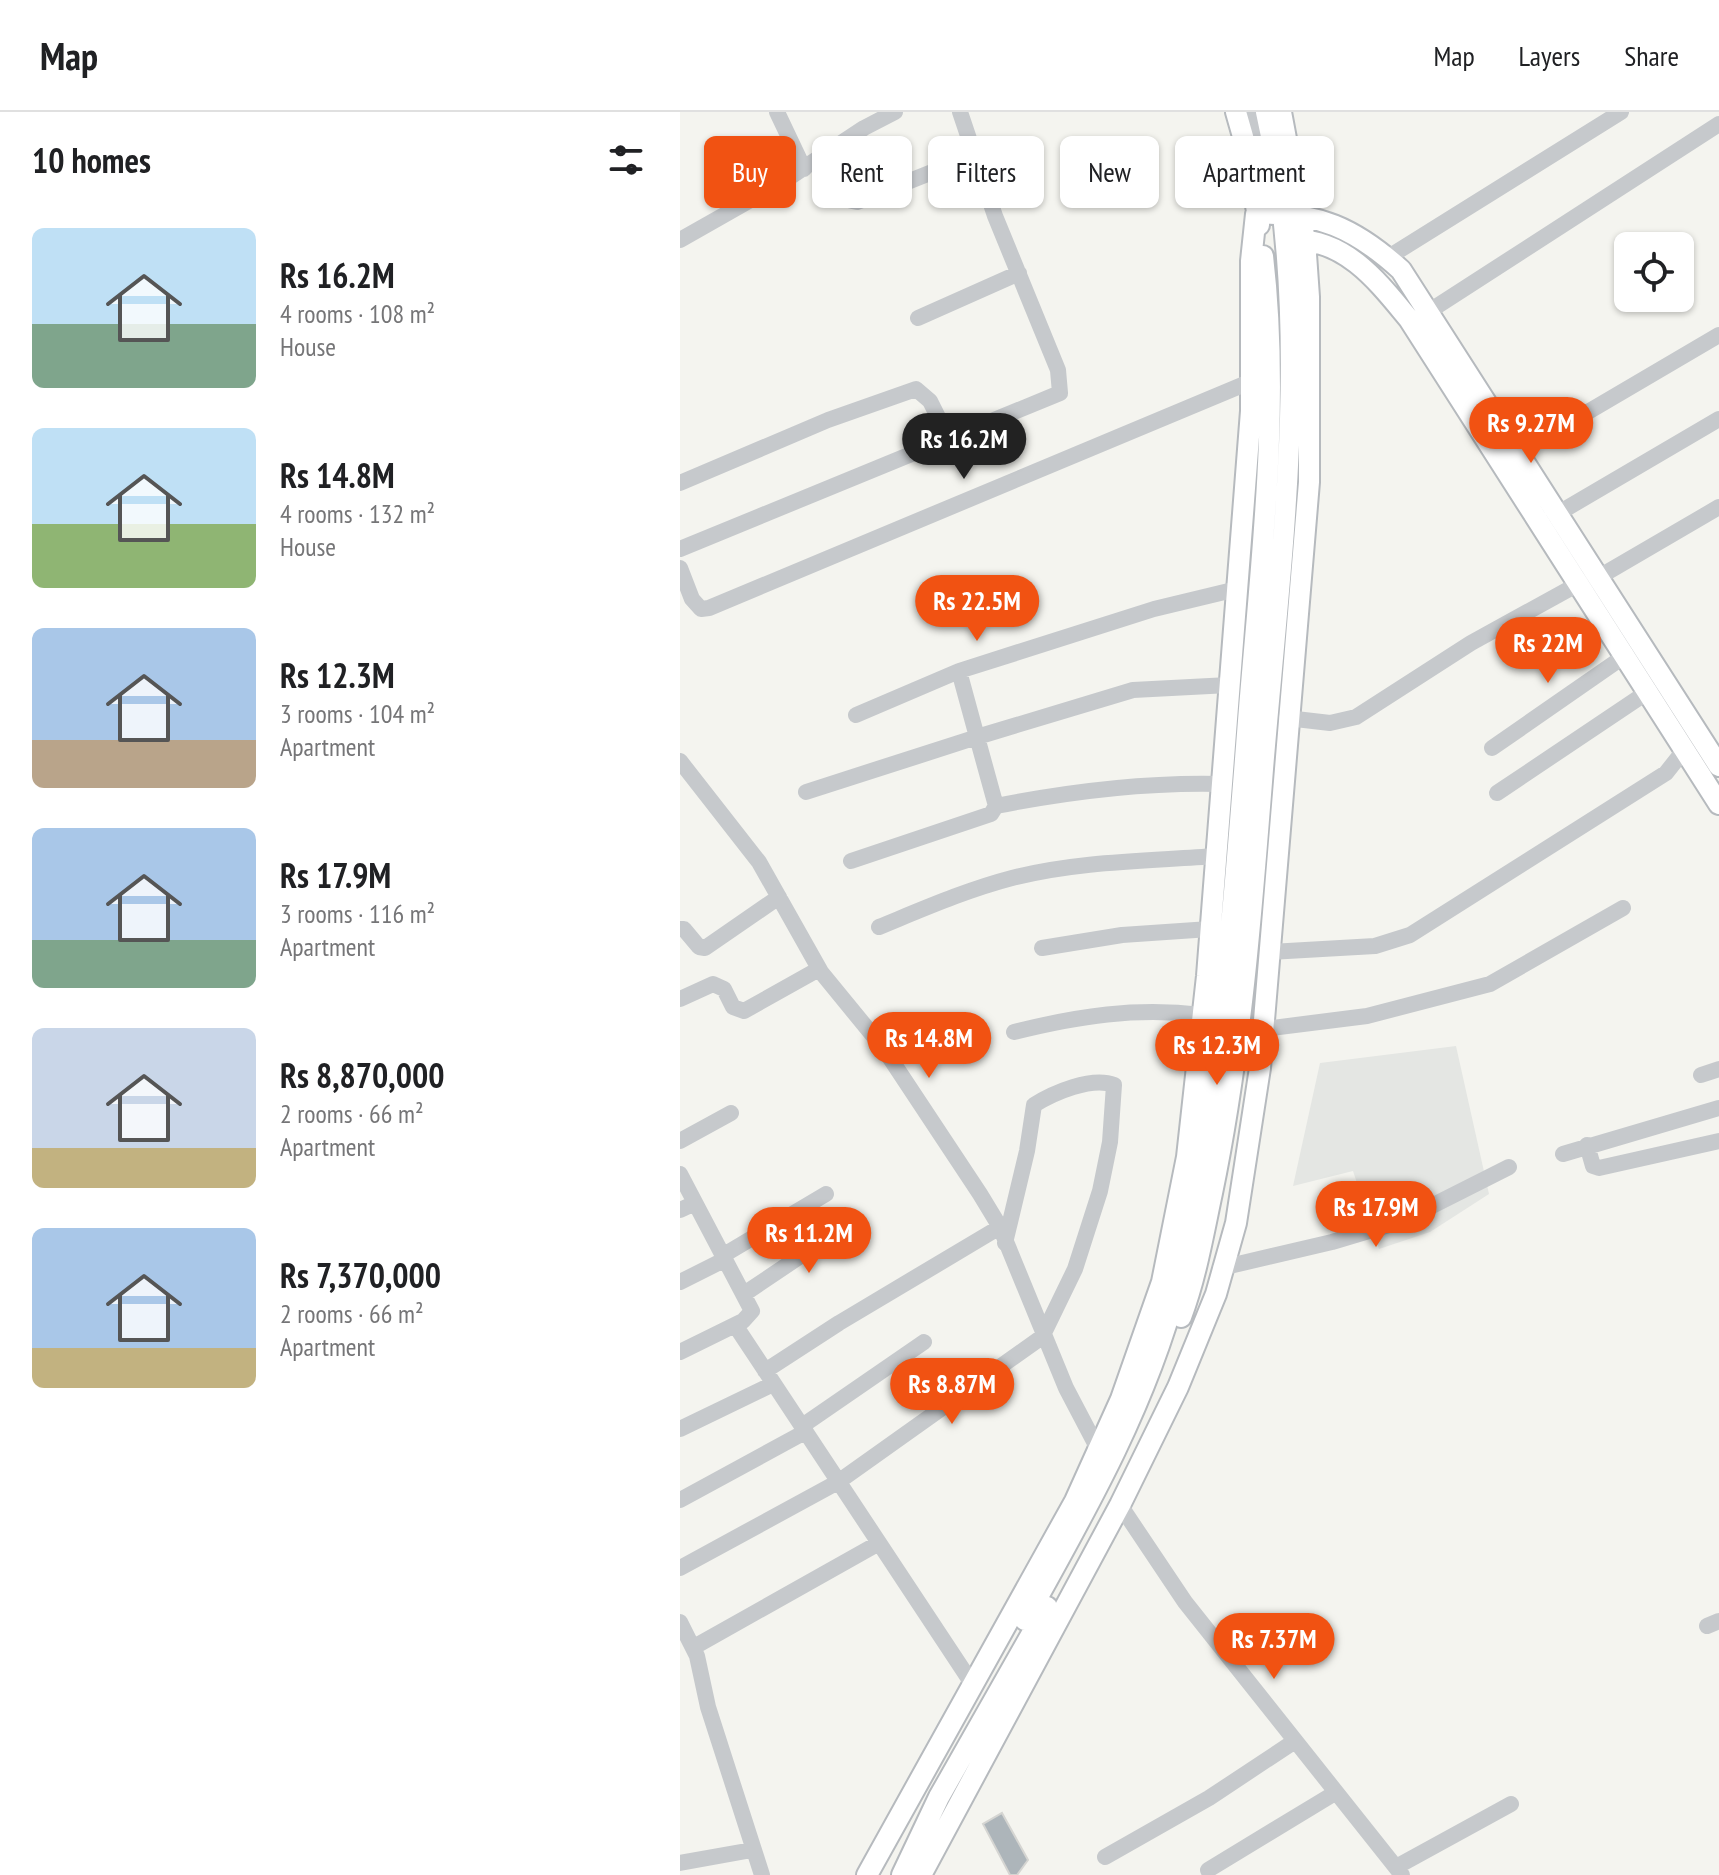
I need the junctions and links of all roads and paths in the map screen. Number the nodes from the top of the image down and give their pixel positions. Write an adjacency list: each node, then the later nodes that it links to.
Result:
1 (777, 112): 13 (street)
2 (895, 112): 10 (street)
3 (960, 112): 11 (street)
4 (1236, 112): 15 (main road)
5 (1252, 112): 15 (street)
6 (1266, 112): 15 (main road)
7 (1281, 112): 15 (main road)
8 (1621, 112): 19 (street)
9 (1719, 124): 23 (street)
10 (853, 136)
11 (968, 136)
12 (812, 164): 13 (street)
13 (804, 169): 17 (street)
14 (995, 208): 20 (street)
15 (1278, 213): 16 (main road); 18 (main road); 19 (main road); 26 (main road)
16 (1261, 239): 18 (main road); 111 (main road)
17 (680, 240)
18 (1295, 240): 22 (main road); 42 (main road); 112 (main road)
19 (1387, 258): 21 (main road)
20 (1019, 273): 24 (street); 28 (street)
21 (1414, 290): 22 (main road); 23 (main road)
22 (1397, 304): 35 (main road)
23 (1428, 312): 29 (main road)
24 (918, 318)
25 (1719, 335): 29 (street)
26 (1252, 381): 34 (street); 36 (main road)
27 (1719, 419): 32 (street)
28 (949, 439): 30 (street); 33 (street)
29 (1518, 453): 32 (main road)
30 (680, 483)
31 (1719, 507): 35 (street)
32 (1557, 514): 35 (main road)
33 (680, 549)
34 (680, 568)
35 (1590, 580): 37 (main road); 42 (street); 47 (main road)
36 (1237, 589): 38 (street); 39 (main road)
37 (1626, 655): 40 (main road); 44 (street)
38 (959, 671): 41 (street); 43 (street)
39 (1229, 685): 43 (street); 48 (main road)
40 (1649, 691): 45 (main road); 50 (street)
41 (856, 715)
42 (1287, 718): 61 (main road)
43 (977, 737): 49 (street); 52 (street)
44 (1492, 748)
45 (1685, 749): 51 (main road); 61 (street)
46 (680, 761): 55 (street)
47 (1719, 766)
48 (1222, 784): 52 (street); 53 (main road)
49 (806, 792)
50 (1497, 793)
51 (1719, 804)
52 (996, 806): 54 (street)
53 (1216, 856): 57 (street); 59 (main road)
54 (851, 861)
55 (779, 897): 58 (street); 62 (street)
56 (1623, 908): 65 (street)
57 (879, 927)
58 (680, 929)
59 (1210, 929): 60 (street); 64 (main road)
60 (1042, 948)
61 (1269, 952): 65 (main road)
62 (819, 969): 63 (street); 80 (street)
63 (680, 999)
64 (1202, 1015): 66 (street); 92 (main road)
65 (1264, 1029): 82 (main road)
66 (1014, 1032)
67 (1719, 1069): 68 (street)
68 (1701, 1075)
69 (1719, 1108): 73 (street)
70 (731, 1113): 71 (street)
71 (680, 1141)
72 (1719, 1141): 73 (street)
73 (1587, 1145): 74 (street)
74 (1563, 1154)
75 (1509, 1167): 82 (street)
76 (680, 1174): 78 (street)
77 (826, 1194): 81 (street)
78 (687, 1206): 81 (street)
79 (851, 1222): 84 (street)
80 (1002, 1235): 86 (street); 86 (street); 89 (street)
81 (723, 1258): 83 (street); 84 (street)
82 (1221, 1268): 95 (main road)
83 (680, 1282)
84 (744, 1294): 85 (street)
85 (735, 1325): 88 (street); 89 (street)
86 (1042, 1337): 92 (street); 93 (street)
87 (924, 1342): 91 (street)
88 (680, 1352)
89 (769, 1378): 90 (street); 91 (street)
90 (680, 1429)
91 (804, 1429): 93 (street); 94 (street)
92 (1098, 1449): 100 (main road)
93 (838, 1482): 96 (street); 97 (street)
94 (680, 1500)
95 (1120, 1505): 101 (street); 113 (main road)
96 (879, 1543): 99 (street); 100 (street)
97 (680, 1568)
98 (680, 1622): 99 (street)
99 (694, 1647): 104 (street)
100 (973, 1685): 110 (main road)
101 (1295, 1741): 102 (street); 105 (street)
102 (1335, 1793): 107 (street); 108 (street)
103 (1511, 1804): 108 (street)
104 (752, 1850): 106 (street); 109 (street)
105 (1105, 1857)
106 (680, 1863)
107 (1208, 1870)
108 (1399, 1871)
109 (762, 1875)
110 (867, 1875)
111 (882, 1875)
112 (902, 1875)
113 (921, 1875)

